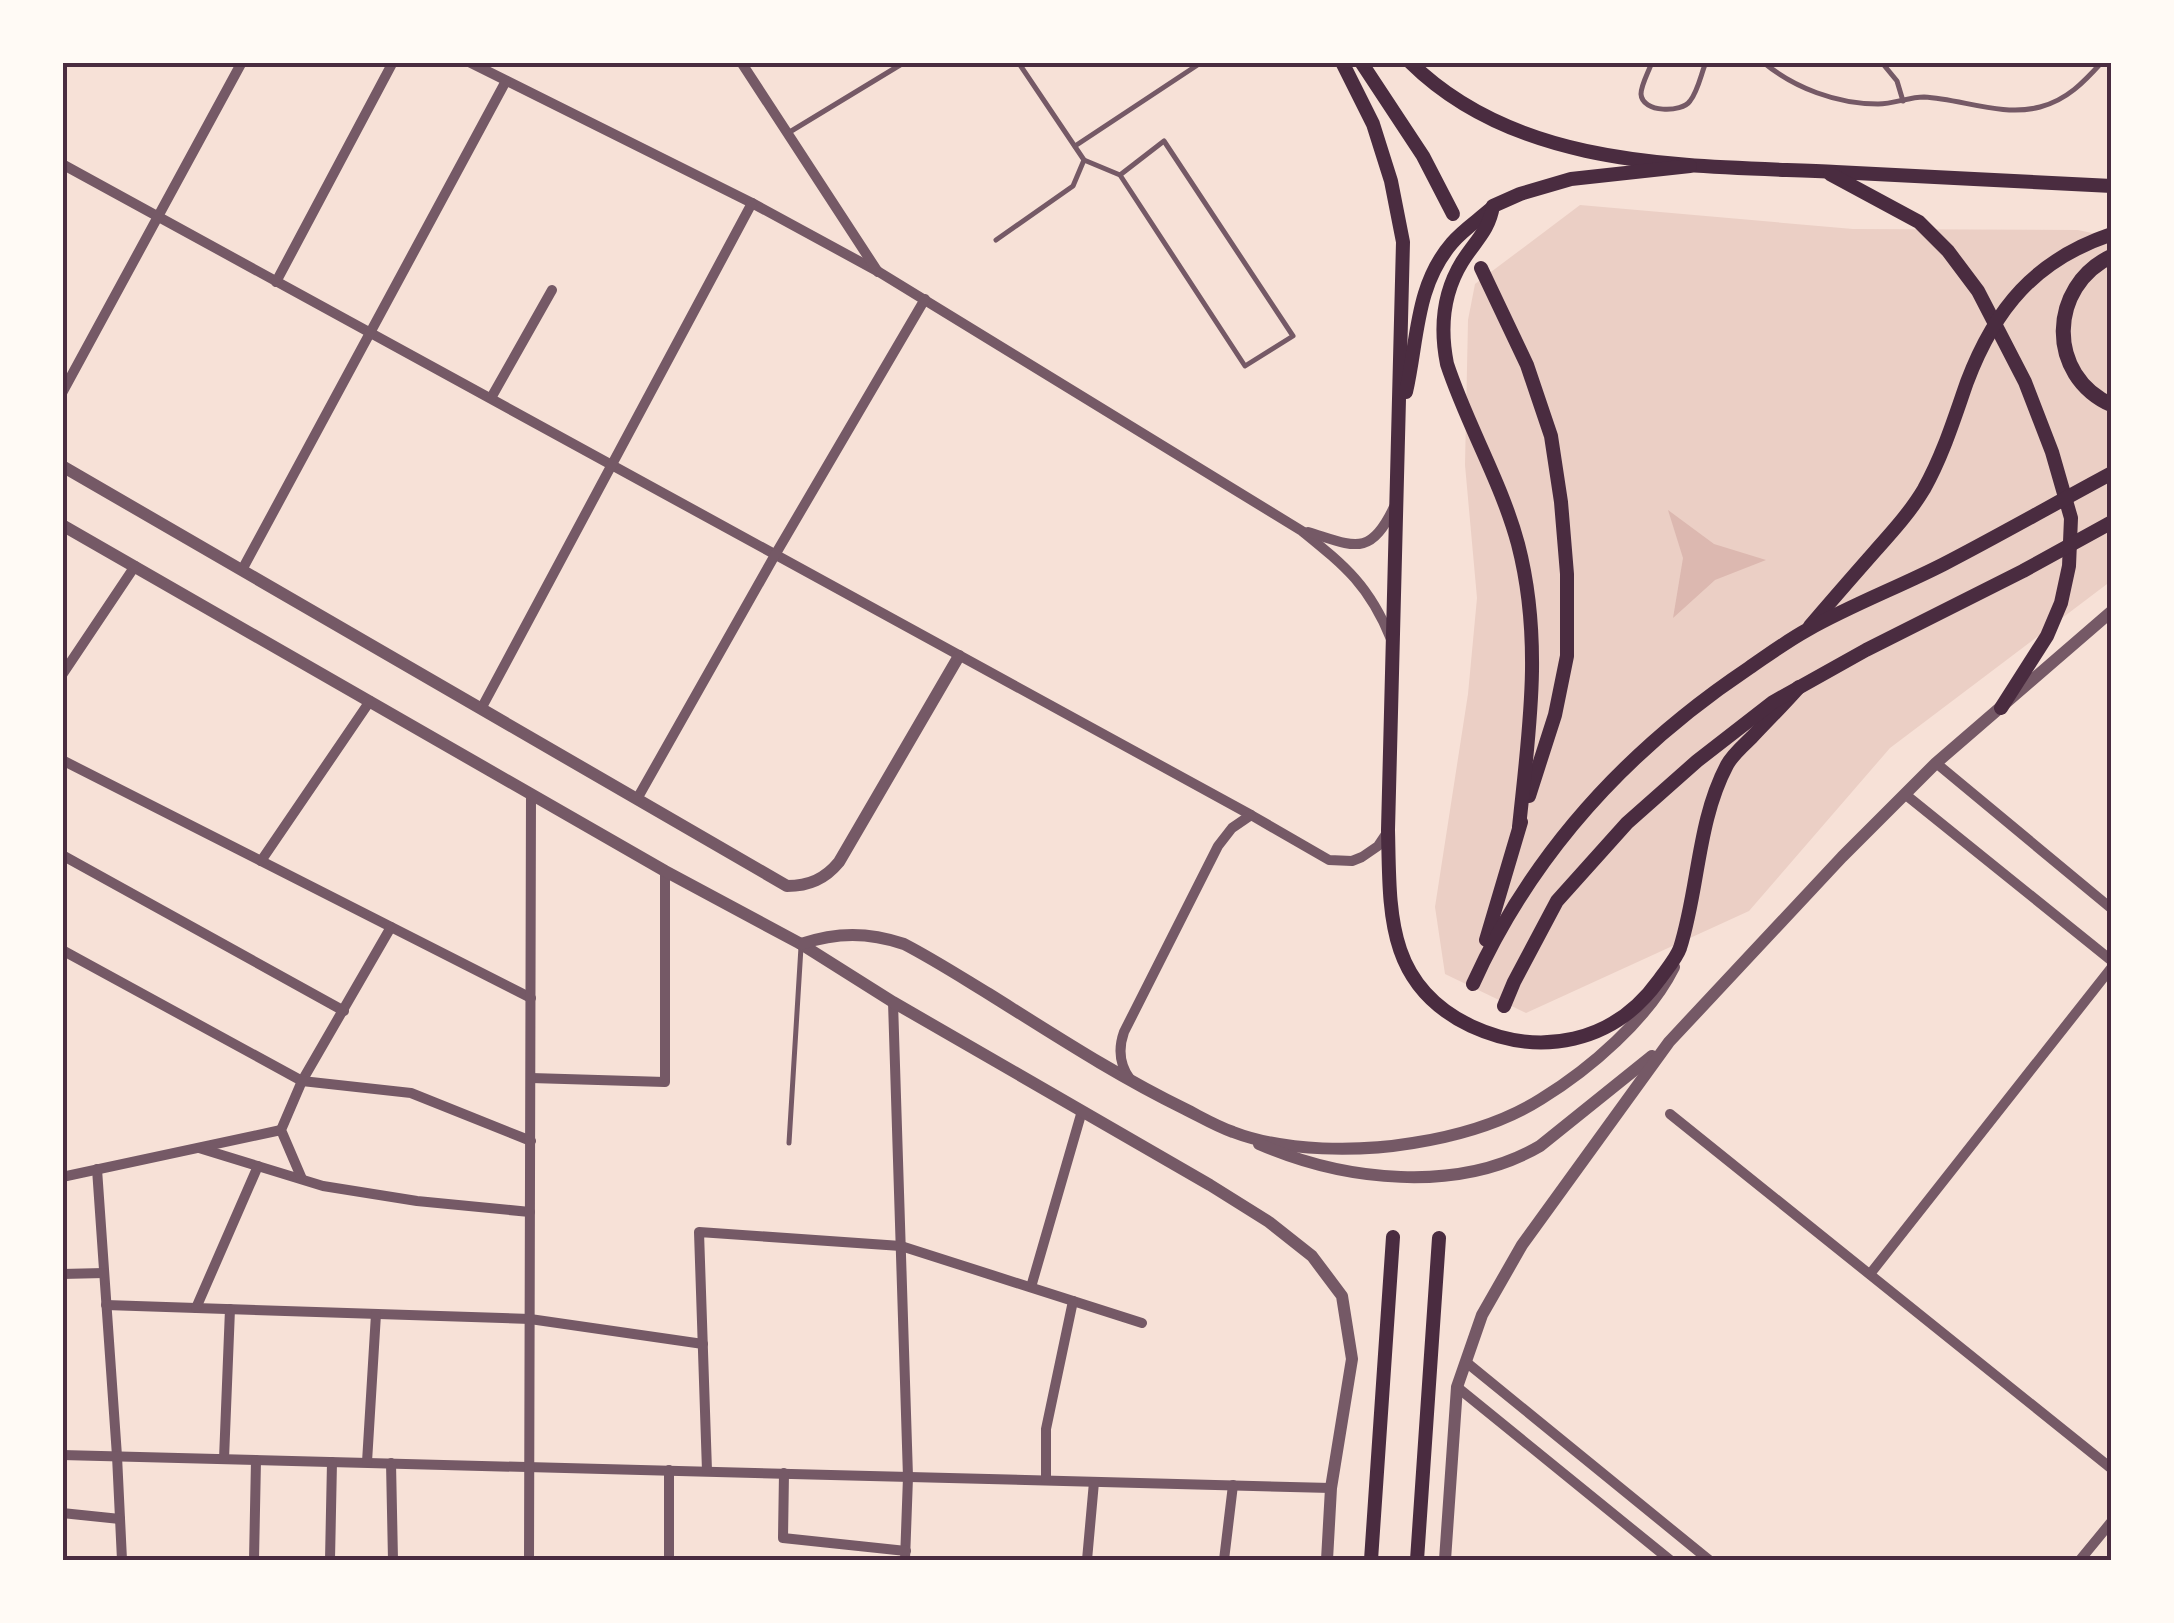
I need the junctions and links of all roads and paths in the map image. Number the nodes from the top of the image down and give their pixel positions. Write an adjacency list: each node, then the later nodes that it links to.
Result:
1 (242, 62): 29 (street)
2 (393, 62): 35 (street)
3 (469, 62): 16 (street)
4 (741, 62): 18 (street)
5 (905, 62): 18 (lane)
6 (1018, 62): 19 (lane)
7 (1202, 62): 19 (lane)
8 (1342, 62): 42 (main road)
9 (1361, 62): 28 (main road)
10 (1410, 62): 22 (main road)
11 (1652, 62): 12 (lane)
12 (1706, 62)
13 (1763, 62): 17 (lane)
14 (2102, 62): 17 (lane)
15 (1883, 64): 17 (lane)
16 (506, 81): 26 (street); 38 (street)
17 (1903, 101)
18 (788, 133): 34 (street)
19 (1075, 146): 20 (lane)
20 (1084, 160): 24 (lane); 31 (lane)
21 (62, 164): 29 (street)
22 (1690, 166): 23 (main road); 27 (main road)
23 (1825, 172): 25 (main road); 61 (main road)
24 (1120, 176): 24 (lane)
25 (2112, 186)
26 (752, 204): 34 (street); 44 (street)
27 (1494, 206): 42 (main road); 69 (main road)
28 (1453, 214)
29 (159, 215): 35 (street); 39 (street)
30 (2112, 234): 54 (main road)
31 (996, 240)
32 (2112, 256): 41 (main road)
33 (1481, 268): 69 (main road)
34 (879, 272): 37 (street)
35 (276, 282): 38 (street)
36 (552, 290): 40 (street)
37 (924, 299): 49 (street); 50 (street)
38 (370, 333): 40 (street); 52 (street)
39 (62, 393)
40 (490, 398): 44 (street)
41 (2112, 404)
42 (1398, 428): 46 (main road)
43 (62, 466): 52 (street)
44 (612, 466): 50 (street); 62 (street)
45 (2112, 473): 54 (main road)
46 (1396, 501): 49 (street); 55 (main road)
47 (2112, 522): 59 (main road)
48 (62, 524): 51 (street)
49 (1302, 530): 55 (street)
50 (775, 554): 56 (street); 67 (street)
51 (135, 566): 57 (street); 60 (street)
52 (242, 570): 62 (street)
53 (2112, 611): 61 (street)
54 (1807, 630): 69 (main road)
55 (1393, 644): 70 (main road)
56 (959, 656): 67 (street); 68 (street)
57 (66, 662): 58 (street)
58 (62, 675)
59 (1800, 687): 78 (main road); 82 (main road)
60 (370, 702): 65 (street); 72 (street)
61 (2001, 708): 64 (street)
62 (481, 709): 67 (street)
63 (62, 760): 72 (street)
64 (1936, 764): 66 (street); 74 (street)
65 (531, 794): 73 (street); 80 (street)
66 (1906, 795): 79 (street); 84 (street)
67 (637, 799)
68 (1251, 815): 70 (street); 87 (street)
69 (1519, 828)
70 (1388, 830): 78 (main road)
71 (62, 856): 83 (street)
72 (261, 861): 75 (street)
73 (665, 871): 76 (street); 85 (street)
74 (2112, 909)
75 (392, 927): 80 (street); 83 (street)
76 (801, 944): 81 (street); 87 (street); 93 (lane)
77 (62, 950): 86 (street)
78 (1679, 952): 91 (street)
79 (2112, 964): 105 (street)
80 (531, 998): 85 (street)
81 (893, 1002): 88 (street); 102 (street)
82 (1504, 1006)
83 (344, 1011): 86 (street)
84 (1669, 1042): 91 (street); 115 (street)
85 (531, 1078): 92 (street)
86 (302, 1081): 90 (street); 92 (street)
87 (1138, 1086): 91 (street)
88 (1082, 1111): 106 (street); 133 (street)
89 (1670, 1114): 105 (street)
90 (281, 1130): 94 (street); 98 (street)
91 (1234, 1133)
92 (530, 1141): 99 (street)
93 (789, 1143)
94 (199, 1148): 95 (street); 96 (street)
95 (258, 1166): 98 (street); 109 (street)
96 (97, 1169): 97 (street); 103 (street)
97 (62, 1176)
98 (302, 1179): 99 (street)
99 (530, 1212): 112 (street)
100 (1394, 1237): 147 (main road)
101 (1438, 1238): 148 (main road)
102 (900, 1246): 106 (street); 114 (street); 129 (street)
103 (104, 1272): 104 (street); 108 (street)
104 (62, 1274)
105 (1870, 1274): 125 (street)
106 (1031, 1288): 107 (street)
107 (1074, 1301): 113 (street); 130 (street)
108 (106, 1305): 109 (street); 118 (street)
109 (196, 1308): 110 (street)
110 (230, 1309): 111 (street); 119 (street)
111 (376, 1314): 112 (street); 122 (street)
112 (530, 1319): 114 (street); 124 (street)
113 (1142, 1323)
114 (703, 1344): 127 (street)
115 (1466, 1362): 116 (street); 151 (street)
116 (1457, 1387): 149 (street); 150 (street)
117 (62, 1455): 118 (street)
118 (117, 1456): 119 (street); 135 (street)
119 (224, 1459): 120 (street)
120 (256, 1460): 121 (street); 139 (street)
121 (332, 1462): 122 (street); 140 (street)
122 (367, 1462): 123 (street)
123 (391, 1463): 124 (street); 141 (street)
124 (530, 1467): 126 (street); 142 (street)
125 (2112, 1468)
126 (669, 1470): 127 (street); 143 (street)
127 (707, 1471): 128 (street)
128 (784, 1474): 129 (street); 137 (street)
129 (908, 1476): 130 (street); 137 (street)
130 (1046, 1480): 131 (street)
131 (1094, 1482): 132 (street); 144 (street)
132 (1233, 1485): 133 (street); 145 (street)
133 (1331, 1488): 146 (street)
134 (62, 1513): 135 (street)
135 (120, 1519): 138 (street)
136 (2112, 1521): 152 (street)
137 (905, 1556)
138 (122, 1560)
139 (254, 1560)
140 (330, 1560)
141 (393, 1560)
142 (529, 1560)
143 (669, 1560)
144 (1087, 1560)
145 (1224, 1560)
146 (1327, 1560)
147 (1371, 1560)
148 (1417, 1560)
149 (1445, 1560)
150 (1670, 1560)
151 (1710, 1560)
152 (2080, 1560)

